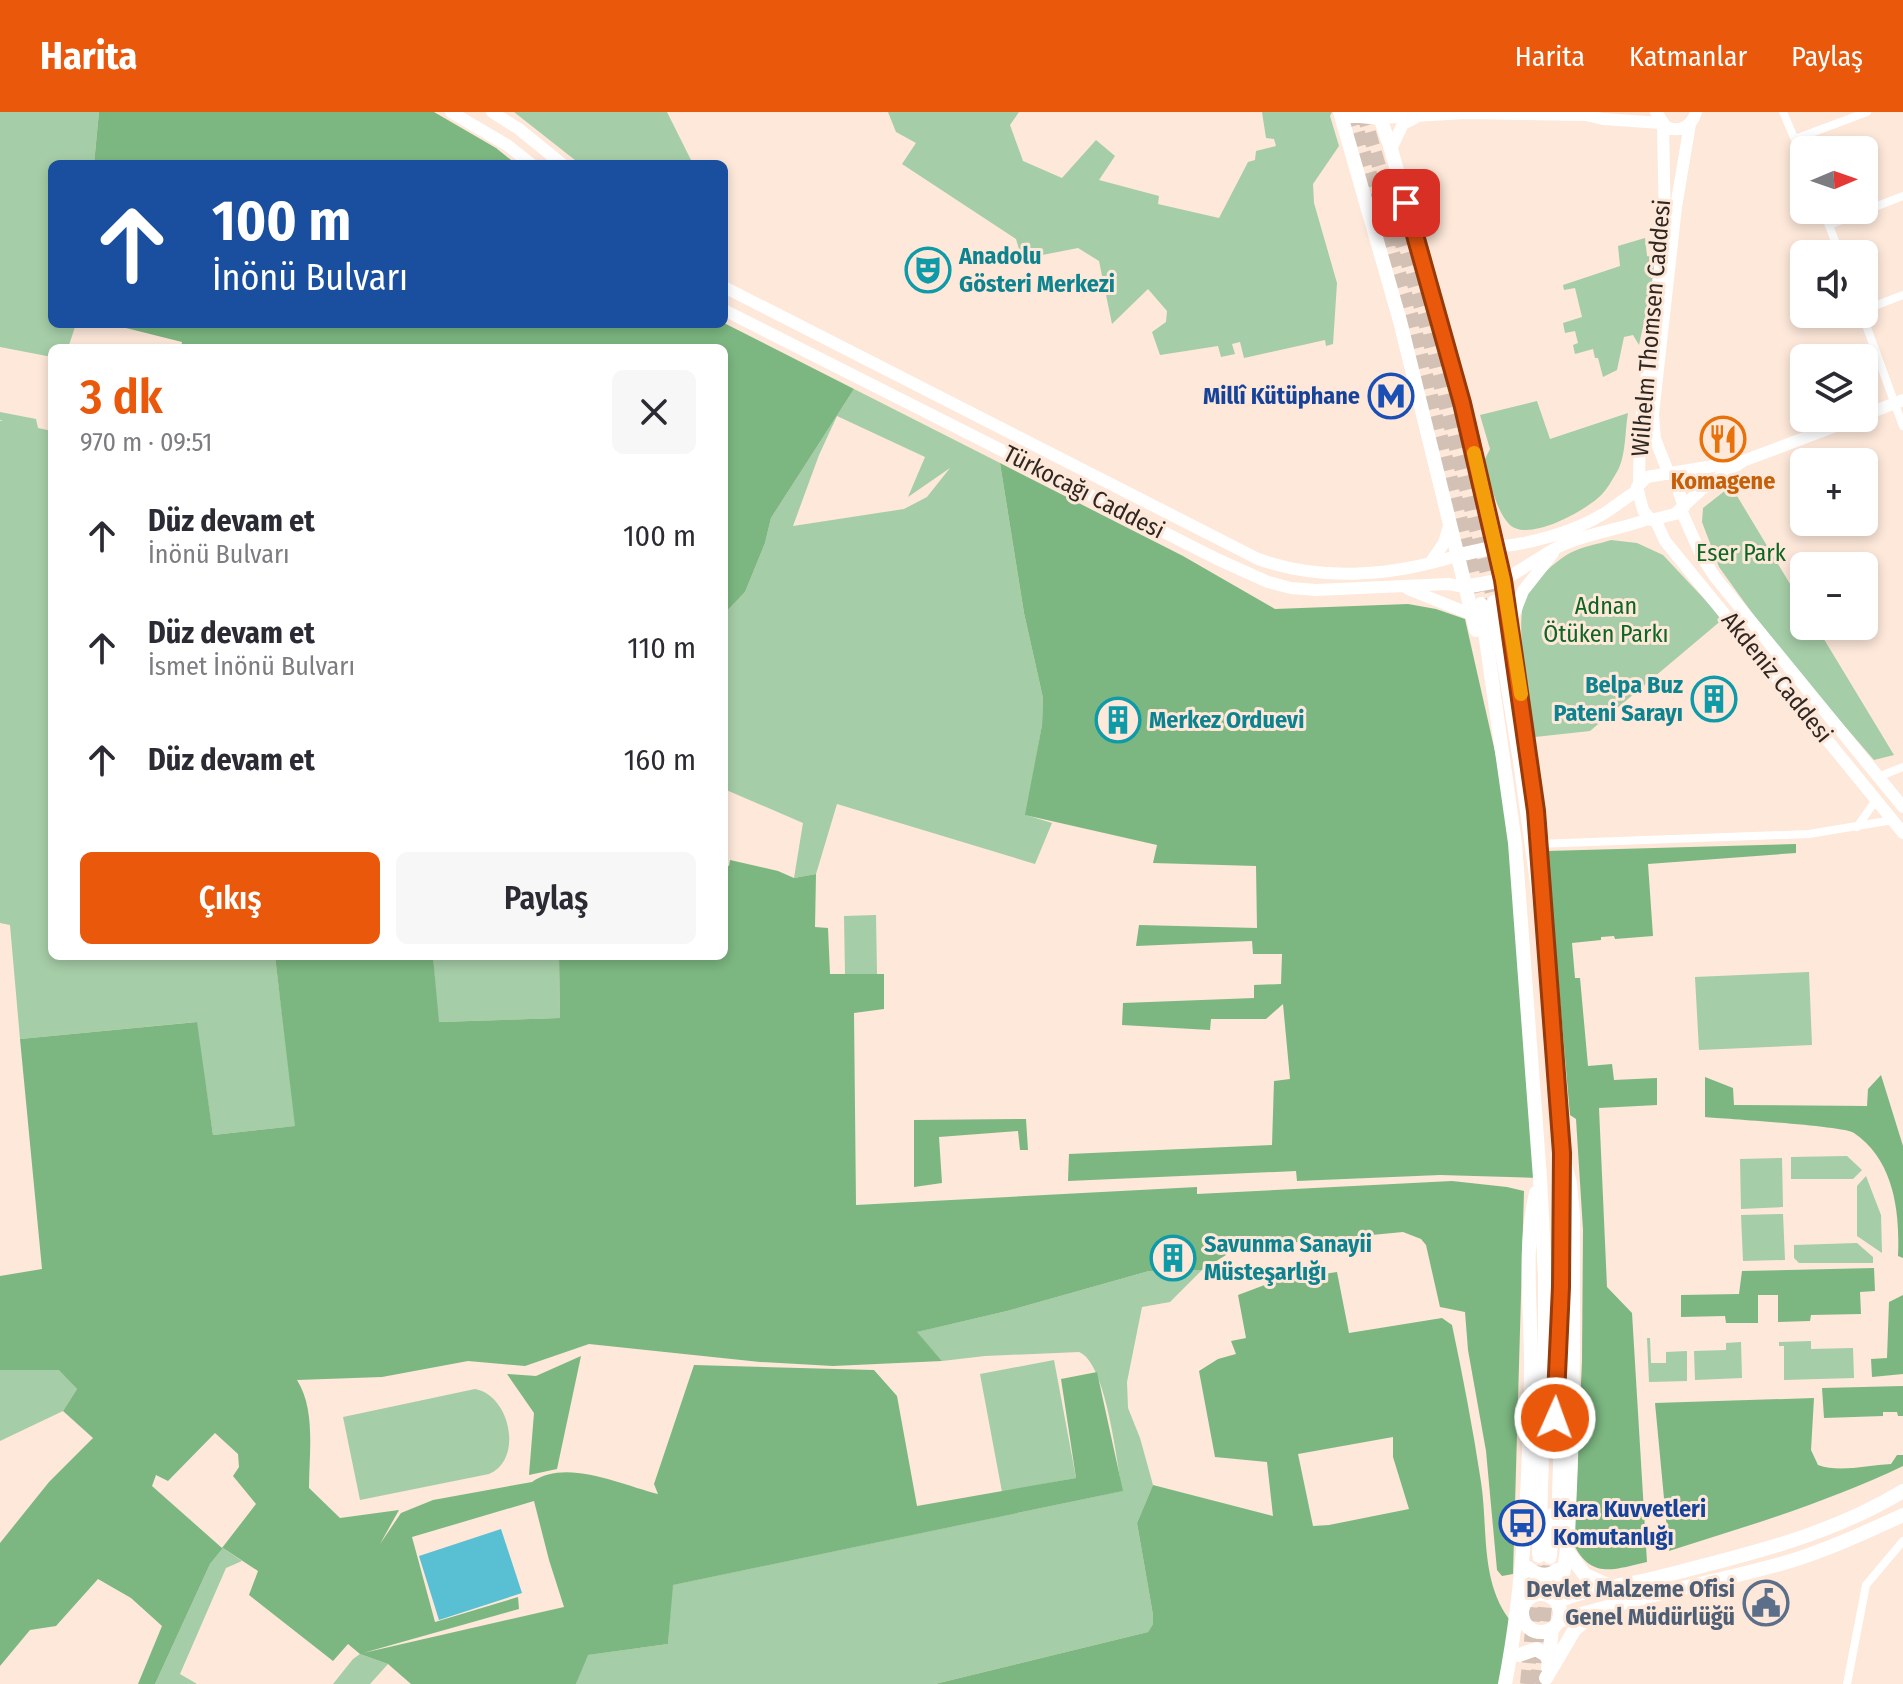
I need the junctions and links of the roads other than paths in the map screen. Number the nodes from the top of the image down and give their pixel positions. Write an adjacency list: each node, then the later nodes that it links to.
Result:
1 (451, 112): 16 (main road)
2 (492, 112): 17 (main road)
3 (1464, 112): 8 (main road); 10 (main road)
4 (1708, 112): 11 (main road)
5 (1783, 112): 13 (street)
6 (1867, 112): 14 (street)
7 (1340, 113): 9 (main road); 38 (main road)
8 (1591, 114): 12 (main road)
9 (1379, 115): 10 (main road); 15 (main road)
10 (1417, 117): 15 (main road)
11 (1693, 119): 12 (main road); 35 (main road, Wilhelm Thomsen Caddesi)
12 (1660, 120): 36 (main road, Wilhelm Thomsen Caddesi)
13 (1794, 136)
14 (1803, 136)
15 (1391, 149): 40 (main road)
16 (526, 160)
17 (557, 160)
18 (1903, 196): 19 (street)
19 (1829, 225): 20 (street)
20 (1835, 240)
21 (728, 289): 28 (main road, Türkocağı Caddesi)
22 (1903, 295): 23 (street)
23 (1878, 306)
24 (728, 312): 32 (main road, Türkocağı Caddesi)
25 (1869, 328): 26 (street)
26 (1898, 402): 27 (main road); 29 (street)
27 (1878, 410)
28 (988, 423): 30 (main road, Türkocağı Caddesi); 32 (main road)
29 (1903, 426)
30 (1001, 430): 33 (main road); 43 (main road, Türkocağı Caddesi)
31 (1820, 432): 34 (main road)
32 (986, 441): 33 (main road, Türkocağı Caddesi)
33 (998, 448): 45 (main road, Türkocağı Caddesi)
34 (1743, 461): 35 (main road); 37 (main road)
35 (1671, 474): 36 (main road); 37 (main road, Wilhelm Thomsen Caddesi)
36 (1638, 487): 39 (main road, Akdeniz Caddesi); 40 (main road)
37 (1683, 508): 39 (main road); 50 (main road, Akdeniz Caddesi)
38 (1450, 518): 42 (main road); 43 (main road)
39 (1652, 519): 41 (main road); 51 (main road, Akdeniz Caddesi)
40 (1495, 547): 42 (main road); 44 (main road)
41 (1557, 547): 44 (main road); 48 (main road)
42 (1459, 555): 43 (main road, Türkocağı Caddesi); 46 (main road)
43 (1429, 564)
44 (1503, 580): 46 (main road); 48 (main road)
45 (1401, 587): 46 (main road, Türkocağı Caddesi); 47 (main road)
46 (1465, 587): 47 (main road)
47 (1483, 607): 57 (main road); 59 (main road)
48 (1510, 625): 56 (main road)
49 (1903, 767): 50 (street)
50 (1878, 777): 52 (main road, Akdeniz Caddesi)
51 (1876, 800): 53 (main road, Akdeniz Caddesi); 54 (street)
52 (1903, 807)
53 (1893, 820): 54 (street); 55 (main road, Akdeniz Caddesi)
54 (1857, 828): 56 (street)
55 (1903, 833)
56 (1537, 844): 57 (main road)
57 (1546, 947): 58 (main road)
58 (1562, 1153): 63 (main road); 64 (main road)
59 (1540, 1178): 64 (main road); 65 (main road); 75 (main road)
60 (1903, 1491): 66 (main road)
61 (1903, 1515): 69 (main road)
62 (1903, 1541): 77 (street)
63 (1567, 1551): 66 (main road); 67 (main road)
64 (1549, 1561): 65 (main road); 67 (main road)
65 (1528, 1568): 68 (main road)
66 (1615, 1588): 67 (main road)
67 (1555, 1600): 68 (main road); 71 (main road)
68 (1527, 1601): 70 (main road)
69 (1604, 1606): 71 (main road); 74 (main road)
70 (1525, 1623): 71 (main road); 72 (main road)
71 (1556, 1625): 73 (main road)
72 (1519, 1655): 73 (main road); 76 (main road)
73 (1549, 1662): 74 (main road)
74 (1546, 1682)
75 (1505, 1684)
76 (1514, 1684)
77 (1847, 1684)

